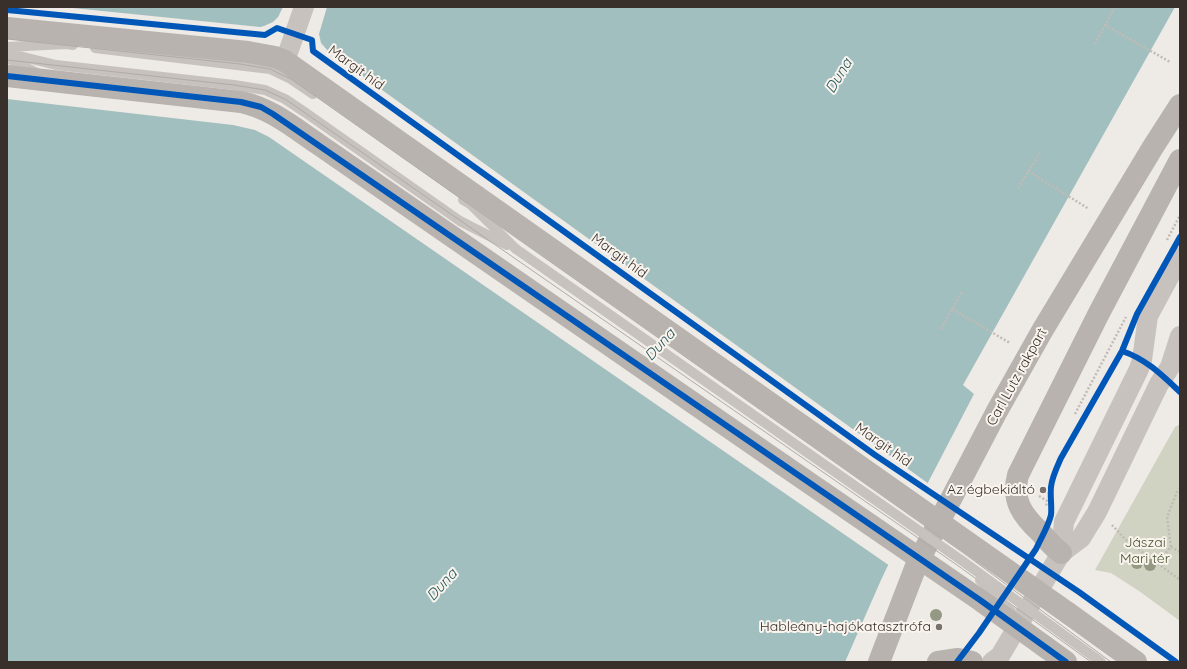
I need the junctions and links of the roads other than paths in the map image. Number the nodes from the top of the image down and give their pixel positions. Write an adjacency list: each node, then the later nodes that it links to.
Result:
1 (304, 7): 6 (street)
2 (7, 28): 6 (main road)
3 (7, 47): 9 (lane)
4 (7, 53): 13 (lane)
5 (7, 58): 8 (lane)
6 (285, 61): 12 (main road)
7 (7, 76): 8 (main road)
8 (54, 81): 21 (main road, bridge)
9 (323, 101)
10 (1180, 105): 23 (main road, Carl Lutz rakpart)
11 (1180, 160): 18 (main road)
12 (467, 196): 13 (lane, bridge); 13 (lane); 20 (main road, bridge)
13 (516, 249): 19 (lane, bridge)
14 (1180, 257): 15 (street)
15 (1148, 316): 17 (street); 18 (street)
16 (1180, 336): 17 (street)
17 (1175, 371): 18 (street)
18 (1061, 553): 22 (street)
19 (961, 560): 20 (lane, bridge); 21 (lane, bridge); 27 (lane, bridge)
20 (1068, 613): 28 (main road)
21 (1044, 646): 26 (main road)
22 (997, 660)
23 (879, 662)
24 (938, 662): 25 (main road)
25 (972, 662)
26 (1066, 662)
27 (1101, 662)
28 (1136, 662)

